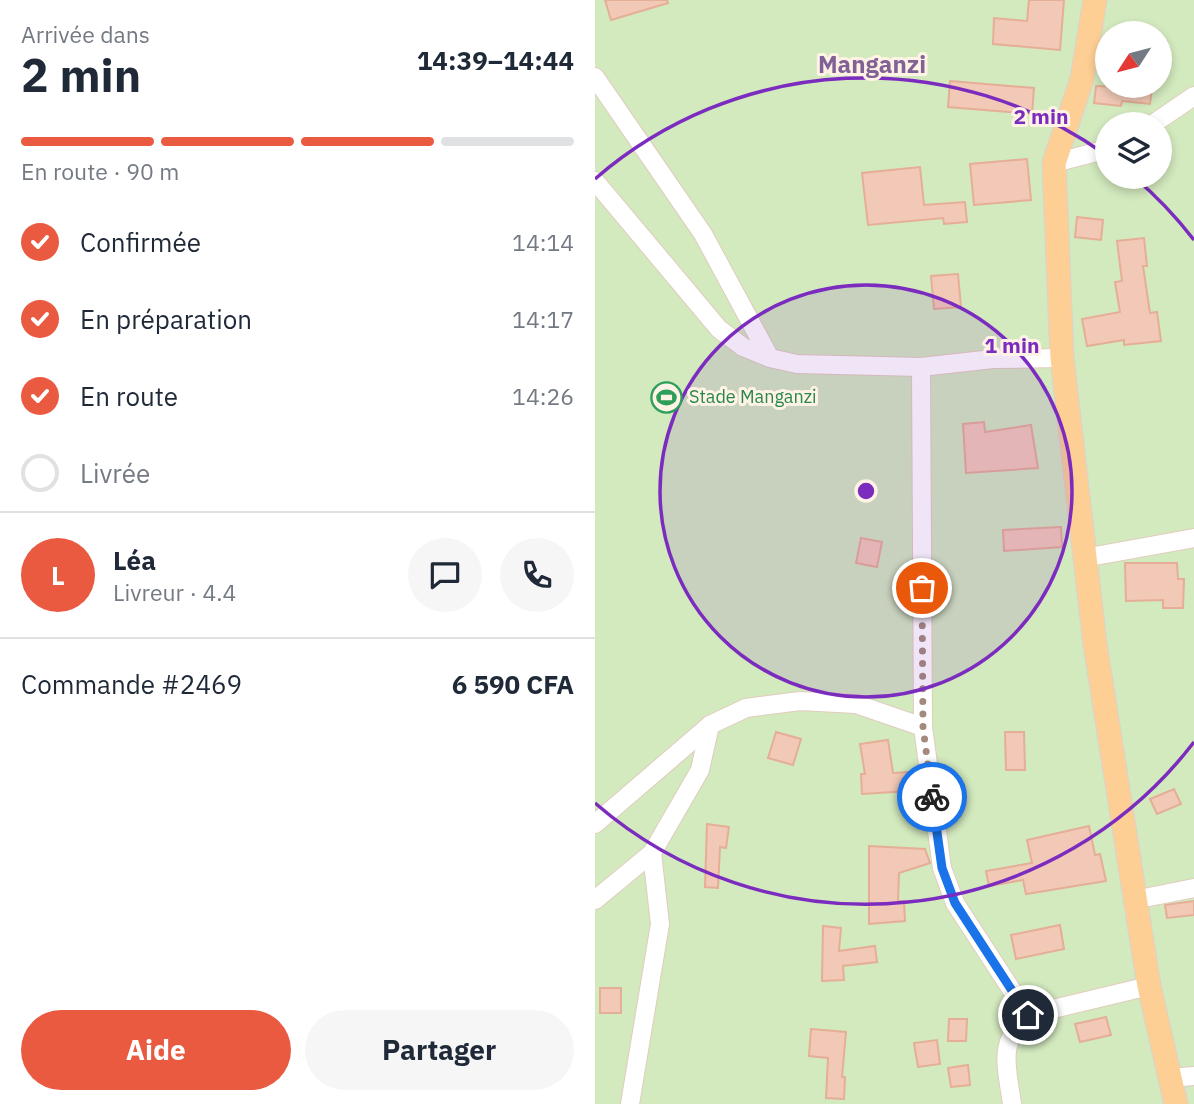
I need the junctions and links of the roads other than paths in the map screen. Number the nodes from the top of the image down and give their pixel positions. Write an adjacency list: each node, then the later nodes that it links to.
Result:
1 (1095, 0): 6 (main road)
2 (595, 76): 8 (street)
3 (1194, 96): 4 (street)
4 (1171, 112)
5 (1095, 152): 6 (street)
6 (1054, 163): 9 (main road)
7 (595, 181): 8 (street)
8 (770, 358): 10 (street)
9 (1062, 358): 10 (street); 12 (main road)
10 (921, 367): 14 (street)
11 (1194, 538): 12 (street)
12 (1084, 558): 19 (main road)
13 (710, 725): 14 (street); 15 (street); 16 (street)
14 (923, 727): 21 (street)
15 (595, 824)
16 (652, 853): 18 (street); 24 (street)
17 (1194, 888): 19 (street)
18 (595, 900)
19 (1134, 900): 20 (main road)
20 (1149, 986): 21 (street); 23 (main road)
21 (1028, 1015): 25 (street)
22 (1194, 1076): 23 (street)
23 (1170, 1078): 26 (main road)
24 (630, 1104)
25 (1012, 1104)
26 (1176, 1104)

